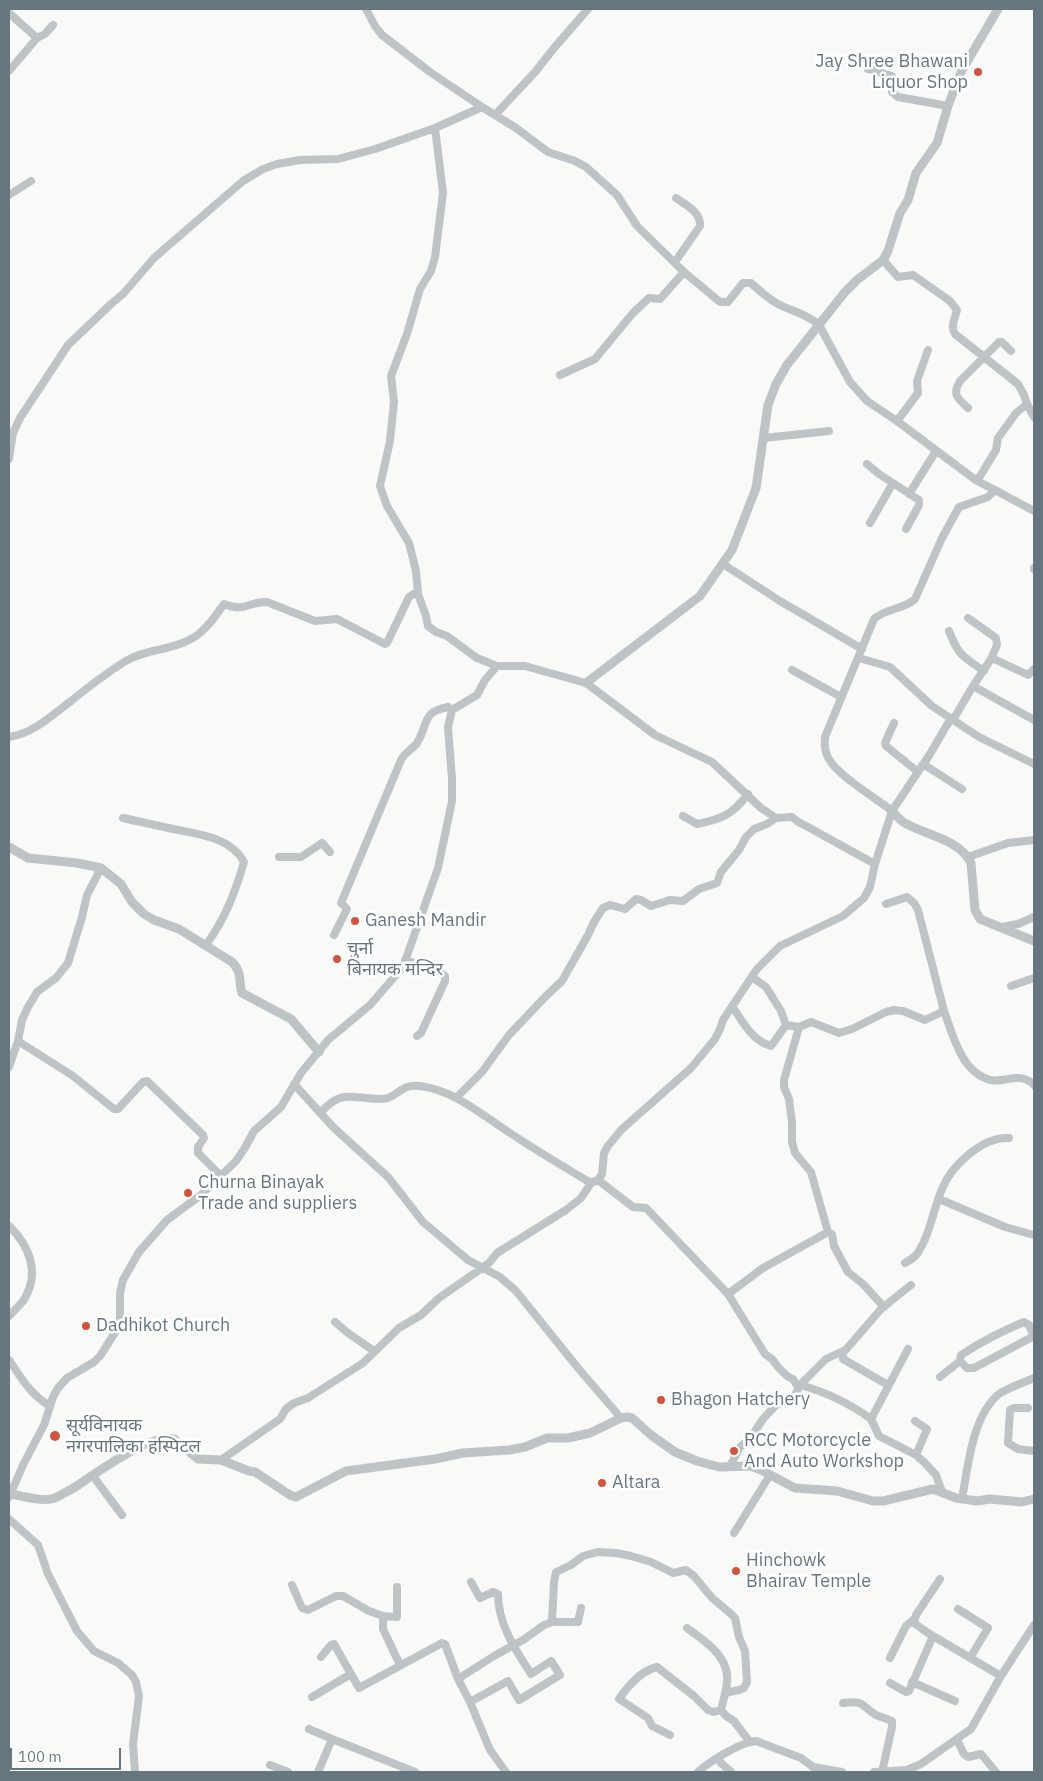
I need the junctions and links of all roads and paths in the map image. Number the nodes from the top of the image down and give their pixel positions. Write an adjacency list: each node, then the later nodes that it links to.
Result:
1 (366, 9): 10 (street)
2 (588, 9): 11 (street)
3 (998, 9): 9 (street)
4 (9, 13): 6 (street)
5 (53, 25): 6 (street)
6 (37, 38): 8 (street)
7 (868, 69): 9 (street)
8 (9, 71)
9 (948, 106): 16 (street)
10 (482, 107): 11 (street); 12 (street)
11 (495, 115): 17 (street)
12 (435, 128): 31 (street); 41 (street)
13 (31, 181): 14 (street)
14 (9, 195)
15 (676, 198): 17 (street)
16 (883, 260): 19 (street); 22 (street)
17 (675, 262): 18 (street)
18 (684, 272): 19 (street); 23 (street)
19 (819, 325): 27 (street); 29 (street)
20 (928, 350): 27 (street)
21 (1011, 351): 22 (street)
22 (983, 357): 24 (street); 25 (street)
23 (560, 375)
24 (1026, 404): 26 (street); 33 (street)
25 (968, 408)
26 (1034, 418)
27 (897, 421): 30 (street)
28 (829, 431): 29 (street)
29 (764, 438): 40 (street)
30 (936, 451): 33 (street); 36 (street)
31 (9, 459)
32 (867, 464): 34 (street)
33 (976, 481): 35 (street)
34 (892, 483): 36 (street); 38 (street)
35 (995, 490): 37 (street); 44 (street)
36 (909, 494): 39 (street)
37 (1034, 511)
38 (870, 523)
39 (906, 529)
40 (723, 564): 44 (street); 51 (street)
41 (418, 591): 47 (street); 58 (street)
42 (968, 618): 46 (street)
43 (949, 631): 50 (street)
44 (862, 649): 45 (street)
45 (859, 658): 53 (street); 55 (street)
46 (991, 659): 48 (street); 50 (street)
47 (498, 666): 51 (street); 81 (street)
48 (1034, 669)
49 (792, 670): 53 (street)
50 (984, 670): 52 (street)
51 (586, 683): 63 (street)
52 (973, 686): 55 (street); 56 (street)
53 (841, 697): 64 (street)
54 (448, 707): 78 (street)
55 (952, 719): 59 (street); 60 (street)
56 (1034, 720)
57 (894, 723): 61 (street)
58 (9, 737)
59 (923, 764): 61 (street); 62 (street)
60 (1034, 764)
61 (918, 772): 64 (street)
62 (962, 789)
63 (748, 794): 65 (street); 67 (street)
64 (892, 811): 72 (street); 73 (street)
65 (683, 816)
66 (123, 818): 80 (street)
67 (776, 818): 73 (street); 95 (street)
68 (1034, 840): 72 (street)
69 (9, 848): 74 (street)
70 (330, 852): 71 (street)
71 (279, 857)
72 (968, 857): 77 (street)
73 (875, 864): 82 (street)
74 (101, 868): 80 (street); 90 (street)
75 (886, 904): 86 (street)
76 (1034, 917): 77 (street)
77 (1002, 927): 79 (street)
78 (334, 935)
79 (1034, 941)
80 (206, 945): 91 (street)
81 (406, 960): 89 (street); 91 (street)
82 (752, 977): 85 (street); 87 (street)
83 (1034, 978): 84 (street)
84 (1011, 986)
85 (732, 1006): 87 (street); 99 (street)
86 (944, 1011): 88 (street); 94 (street)
87 (786, 1025): 88 (street)
88 (800, 1027): 102 (street)
89 (417, 1036)
90 (18, 1041): 92 (street); 98 (street)
91 (319, 1052): 93 (street)
92 (9, 1067)
93 (294, 1084): 96 (street); 98 (street)
94 (1034, 1085)
95 (457, 1097): 96 (street); 99 (street)
96 (320, 1113): 105 (street)
97 (1009, 1138): 100 (street)
98 (221, 1176): 121 (street)
99 (595, 1181): 105 (street); 107 (street)
100 (939, 1198): 103 (street); 104 (street)
101 (9, 1226): 109 (street)
102 (828, 1232): 107 (street); 108 (street)
103 (1034, 1235)
104 (905, 1263)
105 (482, 1266): 114 (street); 123 (street)
106 (911, 1285): 108 (street)
107 (728, 1294): 119 (street)
108 (884, 1307): 113 (street)
109 (9, 1316)
110 (336, 1322): 114 (street)
111 (1034, 1336): 116 (street); 116 (street)
112 (908, 1349): 120 (street)
113 (845, 1350): 119 (street); 120 (street)
114 (374, 1351): 128 (street)
115 (9, 1360): 121 (street)
116 (960, 1361): 117 (street)
117 (940, 1377)
118 (1034, 1378): 134 (street)
119 (800, 1385): 124 (street); 129 (street)
120 (888, 1385): 124 (street)
121 (50, 1406): 133 (street)
122 (1028, 1408): 126 (street)
123 (621, 1418): 128 (street); 129 (street)
124 (871, 1419): 127 (street)
125 (915, 1421): 127 (street)
126 (1034, 1451)
127 (916, 1455): 132 (street)
128 (221, 1460): 131 (street)
129 (730, 1466): 130 (street)
130 (770, 1475): 132 (street); 138 (street)
131 (93, 1476): 133 (street); 136 (street)
132 (942, 1492): 134 (street)
133 (9, 1495)
134 (962, 1499): 135 (street)
135 (1034, 1499)
136 (122, 1515)
137 (9, 1519): 174 (street)
138 (734, 1533)
139 (940, 1578): 146 (street)
140 (471, 1582): 151 (street)
141 (292, 1585): 145 (street)
142 (397, 1587): 145 (street)
143 (581, 1608): 147 (street)
144 (958, 1610): 154 (street)
145 (383, 1616): 155 (street)
146 (913, 1620): 150 (street); 153 (street)
147 (552, 1622): 151 (street); 161 (street)
148 (1034, 1624): 157 (street)
149 (688, 1628): 161 (street)
150 (933, 1636): 154 (street); 159 (street)
151 (513, 1645): 158 (street); 164 (street)
152 (321, 1658): 156 (street)
153 (890, 1658)
154 (970, 1658): 157 (street)
155 (400, 1665): 156 (street); 158 (street)
156 (351, 1674): 162 (street)
157 (1001, 1676): 170 (street)
158 (458, 1679): 164 (street)
159 (912, 1682): 160 (street); 163 (street)
160 (890, 1683)
161 (725, 1693): 166 (street)
162 (312, 1697)
163 (955, 1701)
164 (470, 1702): 178 (street)
165 (843, 1703): 183 (street)
166 (722, 1710): 168 (street); 171 (street)
167 (309, 1730): 169 (street)
168 (670, 1735)
169 (332, 1739): 176 (street); 177 (street)
170 (957, 1740): 183 (street); 184 (street)
171 (749, 1741): 172 (street); 181 (street)
172 (718, 1758): 179 (street); 180 (street)
173 (270, 1765): 175 (street)
174 (135, 1772)
175 (288, 1772)
176 (318, 1772)
177 (415, 1772)
178 (506, 1772)
179 (698, 1772)
180 (731, 1772)
181 (842, 1772)
182 (874, 1772): 183 (street)
183 (887, 1772)
184 (996, 1772)

